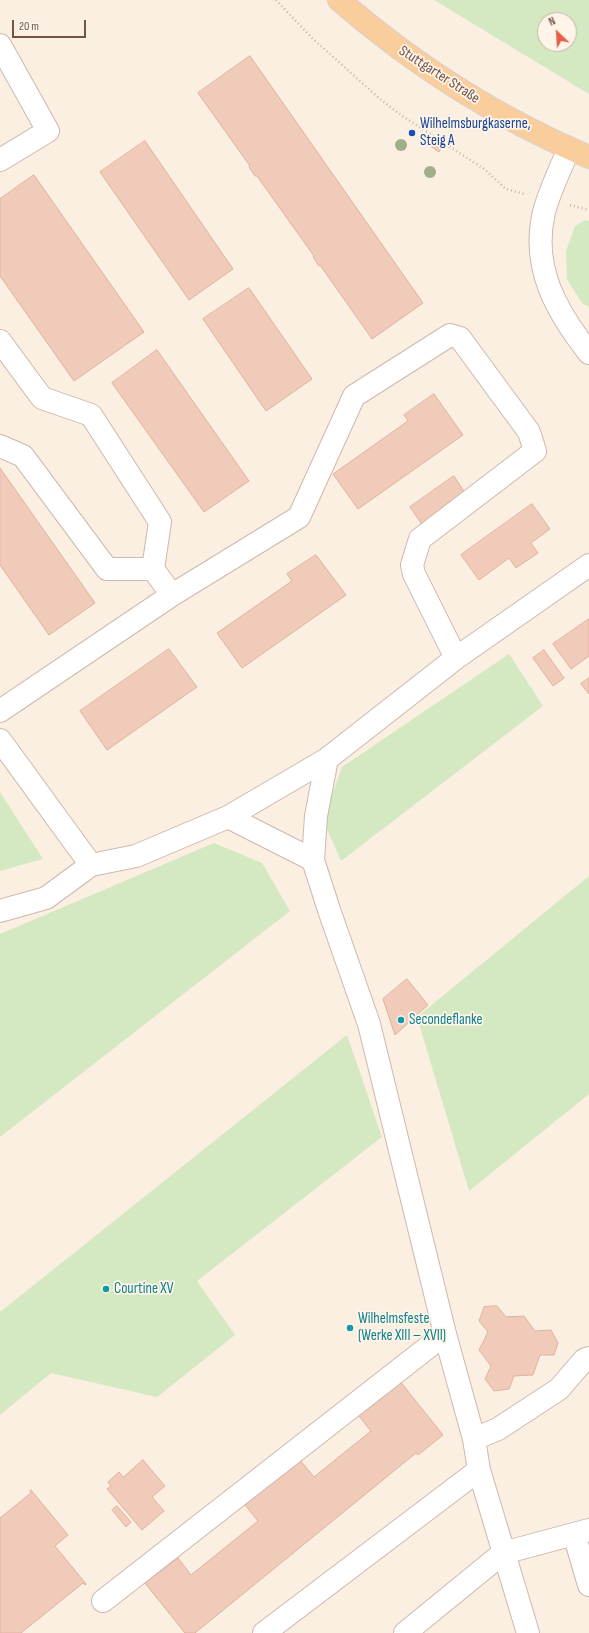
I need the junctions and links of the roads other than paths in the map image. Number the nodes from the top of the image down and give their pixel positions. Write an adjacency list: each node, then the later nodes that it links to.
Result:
1 (339, 0): 3 (main road, Stuttgarter Straße)
2 (0, 45): 5 (street)
3 (569, 149): 4 (main road, Stuttgarter Straße); 7 (street)
4 (589, 157)
5 (0, 160)
6 (0, 341): 10 (street)
7 (587, 347)
8 (0, 446): 10 (street)
9 (589, 564): 12 (street)
10 (154, 569): 11 (street)
11 (172, 595): 12 (street); 13 (street)
12 (456, 658): 15 (street)
13 (0, 711)
14 (0, 740): 18 (street)
15 (327, 760): 16 (street); 17 (street)
16 (228, 817): 17 (street); 18 (street)
17 (313, 860): 20 (street)
18 (91, 865): 19 (street)
19 (0, 911)
20 (445, 1334): 22 (street); 27 (street)
21 (589, 1358): 22 (street)
22 (474, 1439): 23 (street)
23 (479, 1470): 25 (street); 28 (street)
24 (582, 1532): 25 (street); 26 (street)
25 (503, 1552): 29 (street); 30 (street)
26 (589, 1585)
27 (103, 1601)
28 (264, 1633)
29 (405, 1633)
30 (528, 1633)

